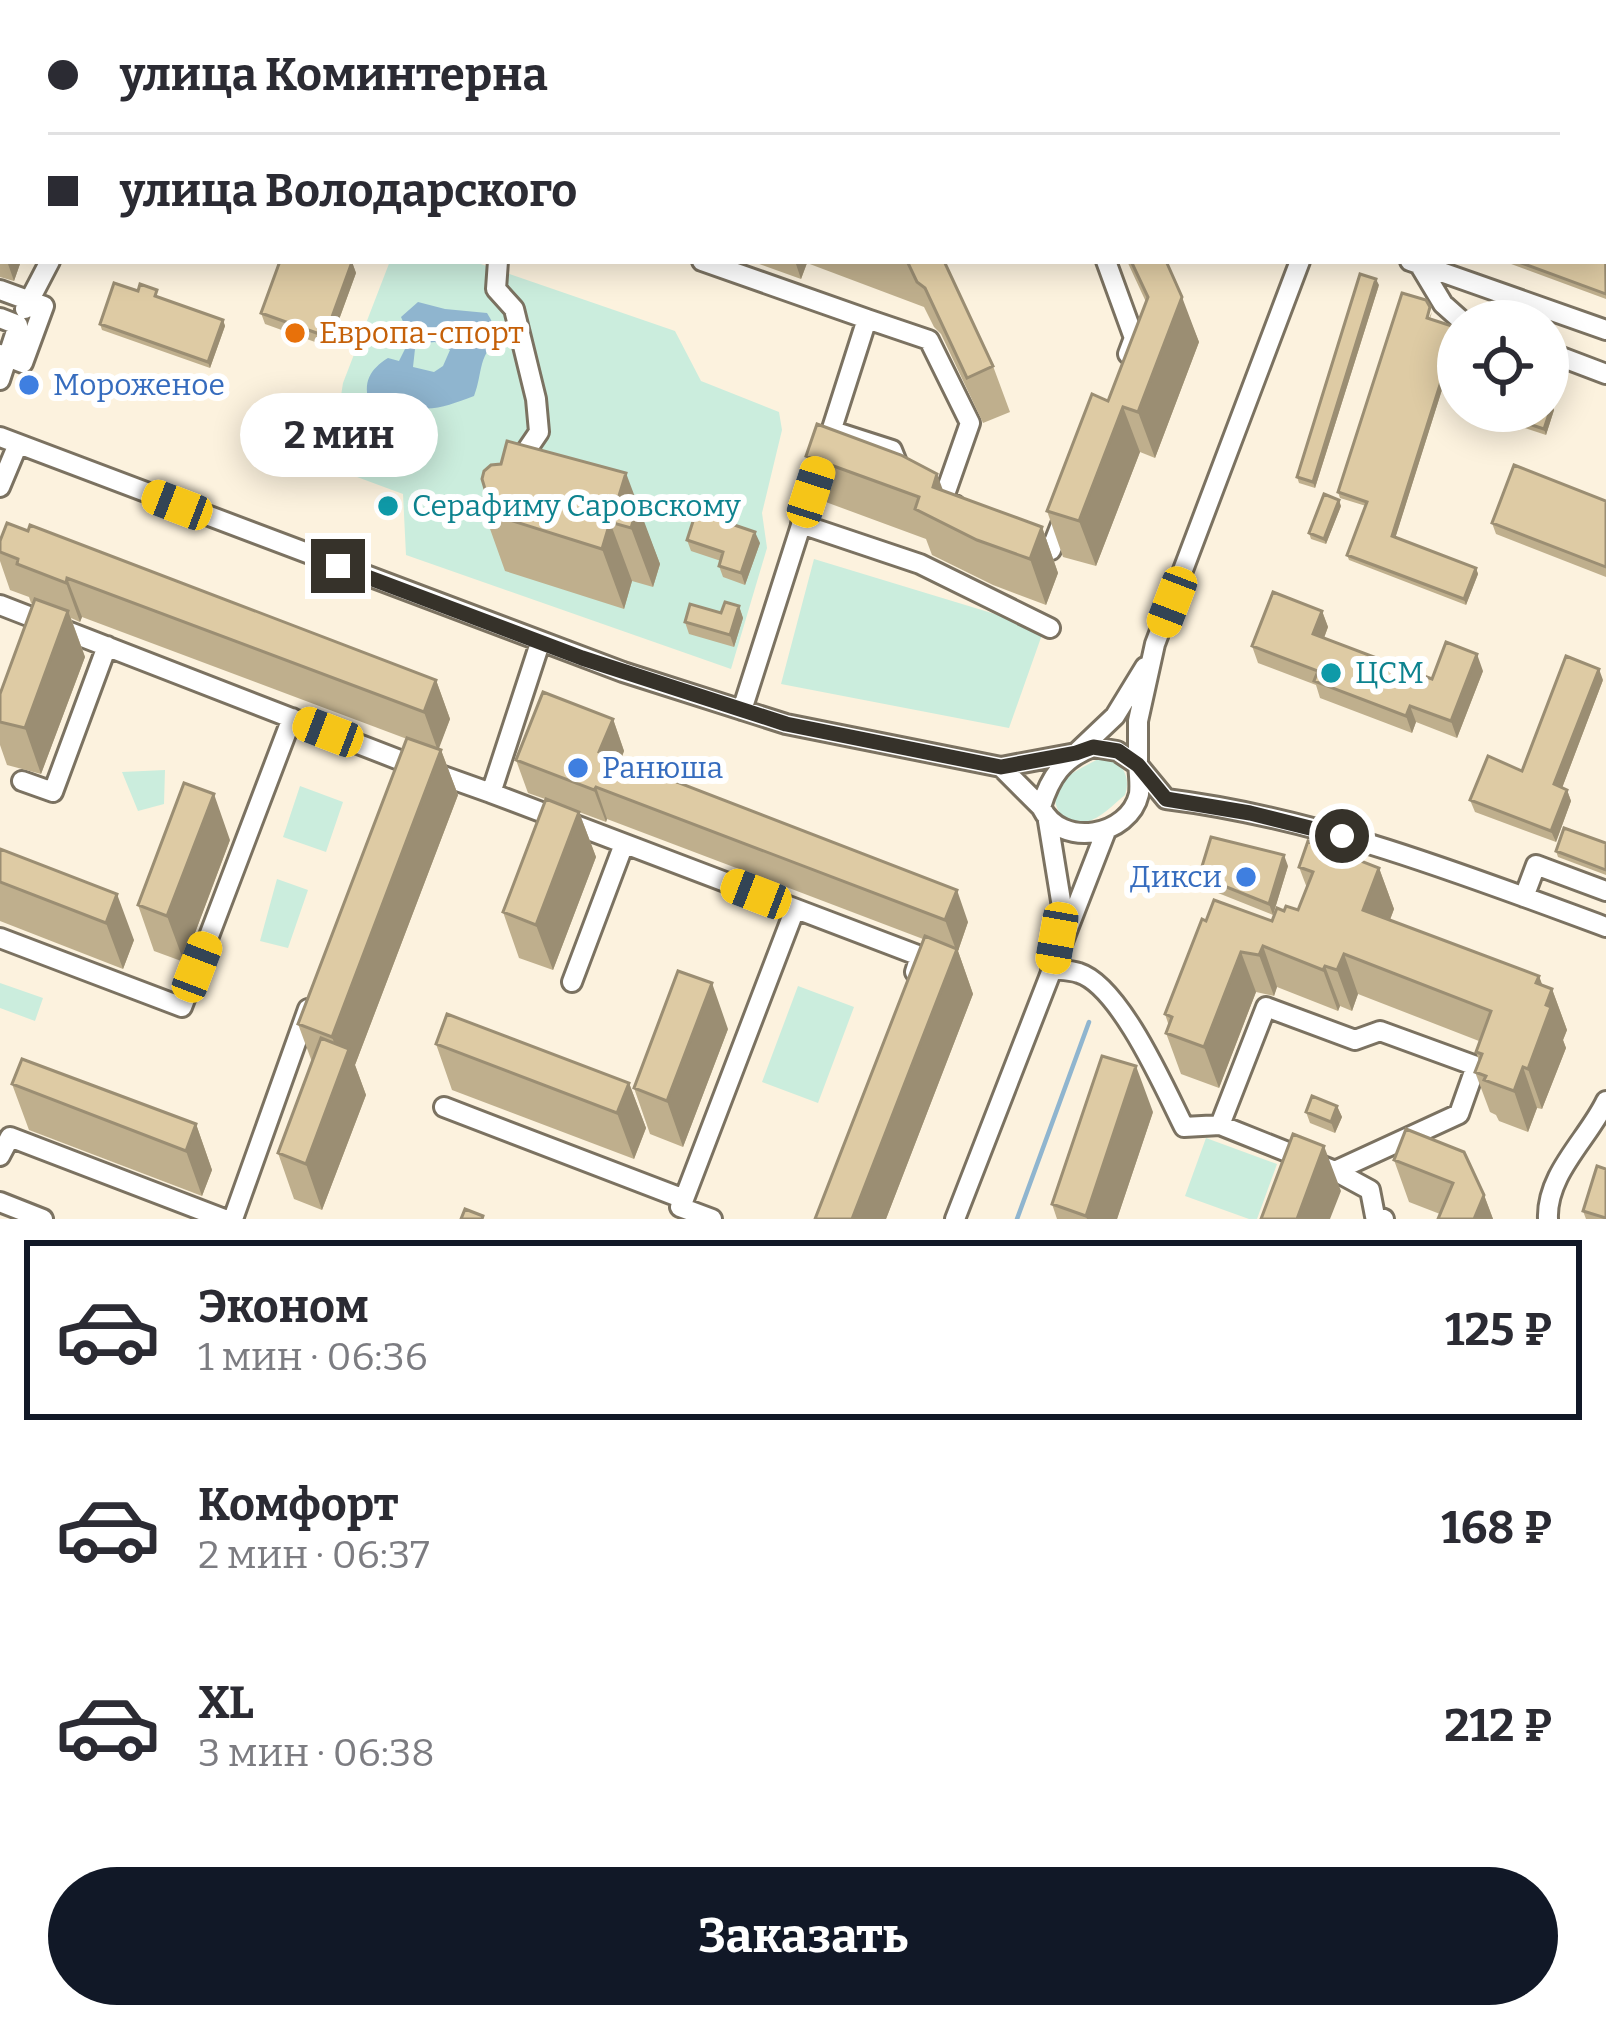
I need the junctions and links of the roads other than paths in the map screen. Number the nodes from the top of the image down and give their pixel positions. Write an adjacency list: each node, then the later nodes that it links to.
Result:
1 (48, 264): 11 (street)
2 (497, 264): 20 (street)
3 (710, 264): 10 (street)
4 (1107, 264): 15 (street)
5 (1299, 264): 31 (street)
6 (1415, 264): 9 (street)
7 (1420, 264): 12 (street)
8 (0, 290): 13 (street)
9 (1440, 300)
10 (866, 319): 18 (street); 23 (street)
11 (9, 321): 13 (street)
12 (1606, 330)
13 (4, 355): 17 (street)
14 (1569, 360): 16 (street)
15 (1123, 367)
16 (1606, 374)
17 (0, 380)
18 (830, 430): 23 (street); 25 (street)
19 (9, 441): 21 (street); 29 (street)
20 (517, 482)
21 (0, 487)
22 (1076, 488): 26 (street)
23 (929, 491): 24 (street)
24 (964, 510)
25 (801, 524): 28 (street); 32 (street)
26 (1008, 530)
27 (0, 605): 30 (street)
28 (1050, 628)
29 (540, 643): 32 (street); 40 (street)
30 (107, 646): 33 (street); 39 (street)
31 (1153, 653): 34 (street); 36 (street)
32 (742, 710): 37 (street)
33 (292, 718): 35 (street); 49 (street)
34 (1076, 753): 36 (street); 37 (street); 42 (street)
35 (402, 761): 38 (street); 40 (street)
36 (1138, 765): 41 (street); 43 (street)
37 (1001, 767): 42 (street)
38 (394, 780)
39 (22, 781)
40 (491, 794): 44 (street)
41 (1166, 799): 43 (street); 46 (street)
42 (1045, 814): 43 (street); 50 (street)
43 (1114, 826): 50 (street)
44 (624, 844): 47 (street); 51 (street)
45 (1606, 891): 46 (street)
46 (1524, 897): 48 (street)
47 (794, 908): 53 (street); 61 (street)
48 (1606, 927)
49 (0, 938)
50 (1051, 968): 56 (street); 66 (street)
51 (572, 982)
52 (314, 993): 64 (street)
53 (904, 999)
54 (444, 1107): 61 (street)
55 (1604, 1108): 68 (street)
56 (1220, 1125): 58 (street); 59 (street)
57 (0, 1156): 64 (street)
58 (1298, 1157): 59 (street); 60 (street)
59 (1335, 1171): 67 (street)
60 (1289, 1178)
61 (684, 1198): 65 (street)
62 (0, 1202): 63 (street)
63 (43, 1219)
64 (228, 1219)
65 (712, 1219)
66 (955, 1219)
67 (1384, 1219)
68 (1548, 1219)

